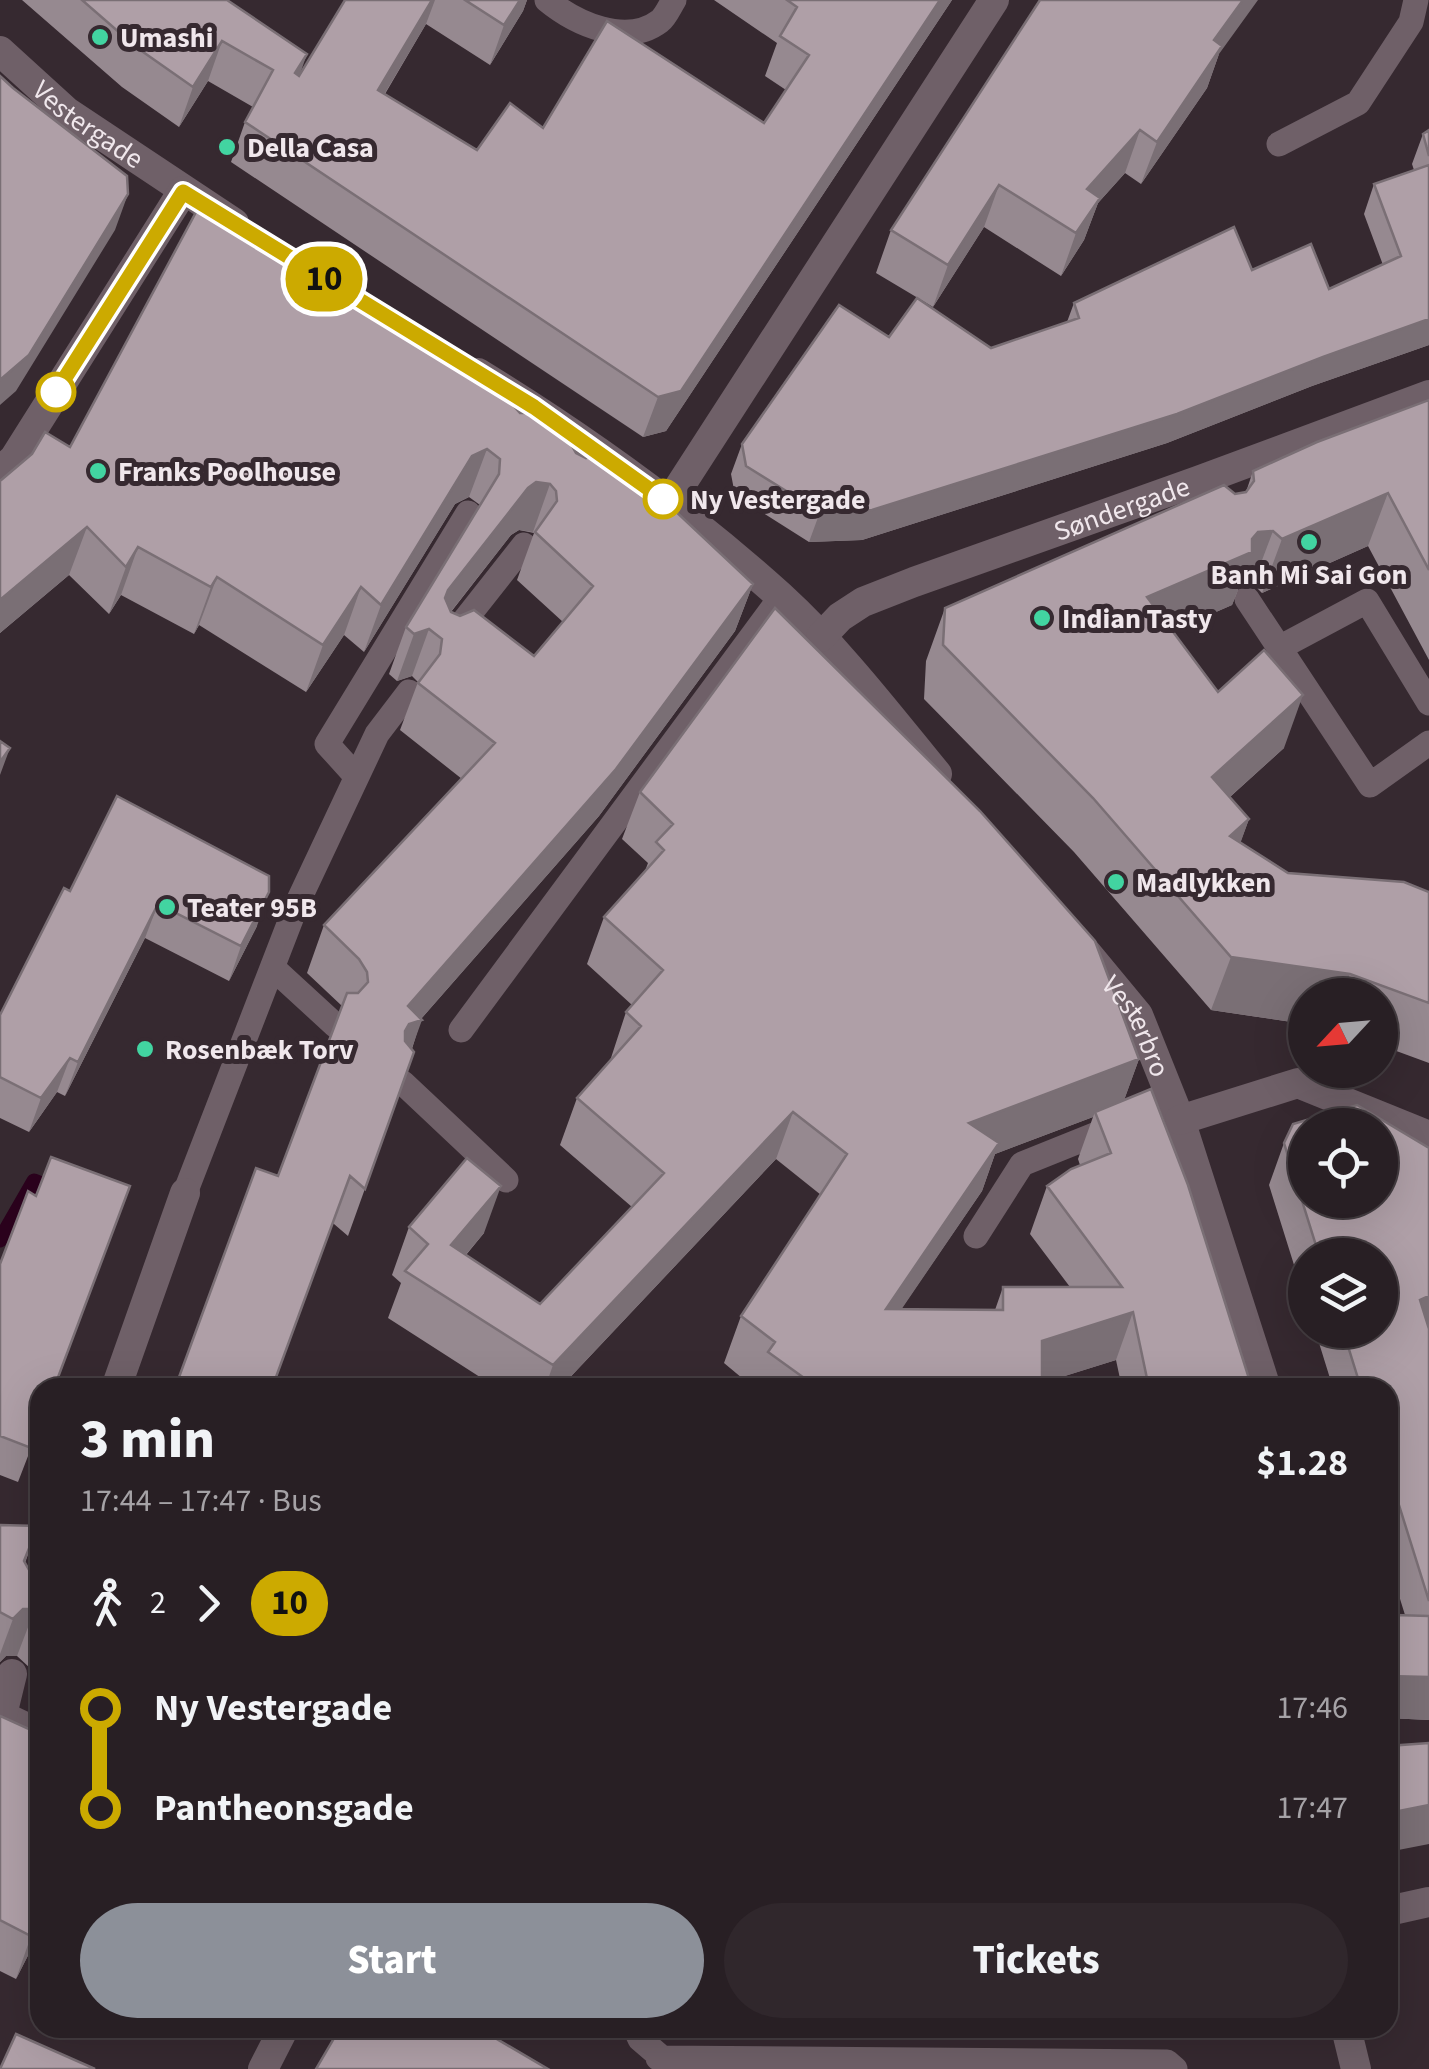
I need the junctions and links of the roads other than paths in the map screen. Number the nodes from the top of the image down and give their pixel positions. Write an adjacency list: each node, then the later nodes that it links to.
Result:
1 (548, 0): 2 (lane)
2 (674, 0)
3 (994, 0): 14 (street)
4 (1416, 0): 6 (lane)
5 (0, 51): 7 (street, Vestergade)
6 (1280, 144)
7 (183, 192): 8 (street, Vestergade); 12 (street)
8 (258, 238)
9 (452, 357): 11 (street)
10 (1429, 395): 19 (street, Søndergade)
11 (599, 454): 13 (lane); 14 (street)
12 (7, 465)
13 (580, 478)
14 (669, 503): 17 (street)
15 (468, 513): 25 (lane)
16 (524, 546): 20 (lane)
17 (781, 596): 19 (street); 30 (lane)
18 (1246, 599): 21 (lane)
19 (821, 637): 26 (street)
20 (444, 647)
21 (1279, 648): 23 (lane); 24 (lane)
22 (409, 692): 25 (lane)
23 (1429, 703)
24 (1429, 743)
25 (356, 776): 28 (lane)
26 (961, 802)
27 (1062, 924): 32 (street, Vesterbro)
28 (274, 970): 29 (lane); 35 (lane)
29 (335, 1025)
30 (461, 1030)
31 (402, 1083): 34 (lane)
32 (1162, 1112): 33 (street); 36 (lane); 38 (street, Vesterbro)
33 (1429, 1136)
34 (506, 1180)
35 (185, 1193): 37 (street)
36 (976, 1236)
37 (120, 1378)
38 (1262, 1378)
39 (12, 1674): 40 (street)
40 (1, 1715): 41 (street)
41 (30, 1729)
42 (1429, 1902): 43 (street)
43 (1398, 1909)
44 (279, 2038): 48 (street)
45 (640, 2038): 47 (lane)
46 (1348, 2038): 50 (street)
47 (668, 2063): 49 (lane)
48 (263, 2069)
49 (1175, 2069)
50 (1356, 2069)

